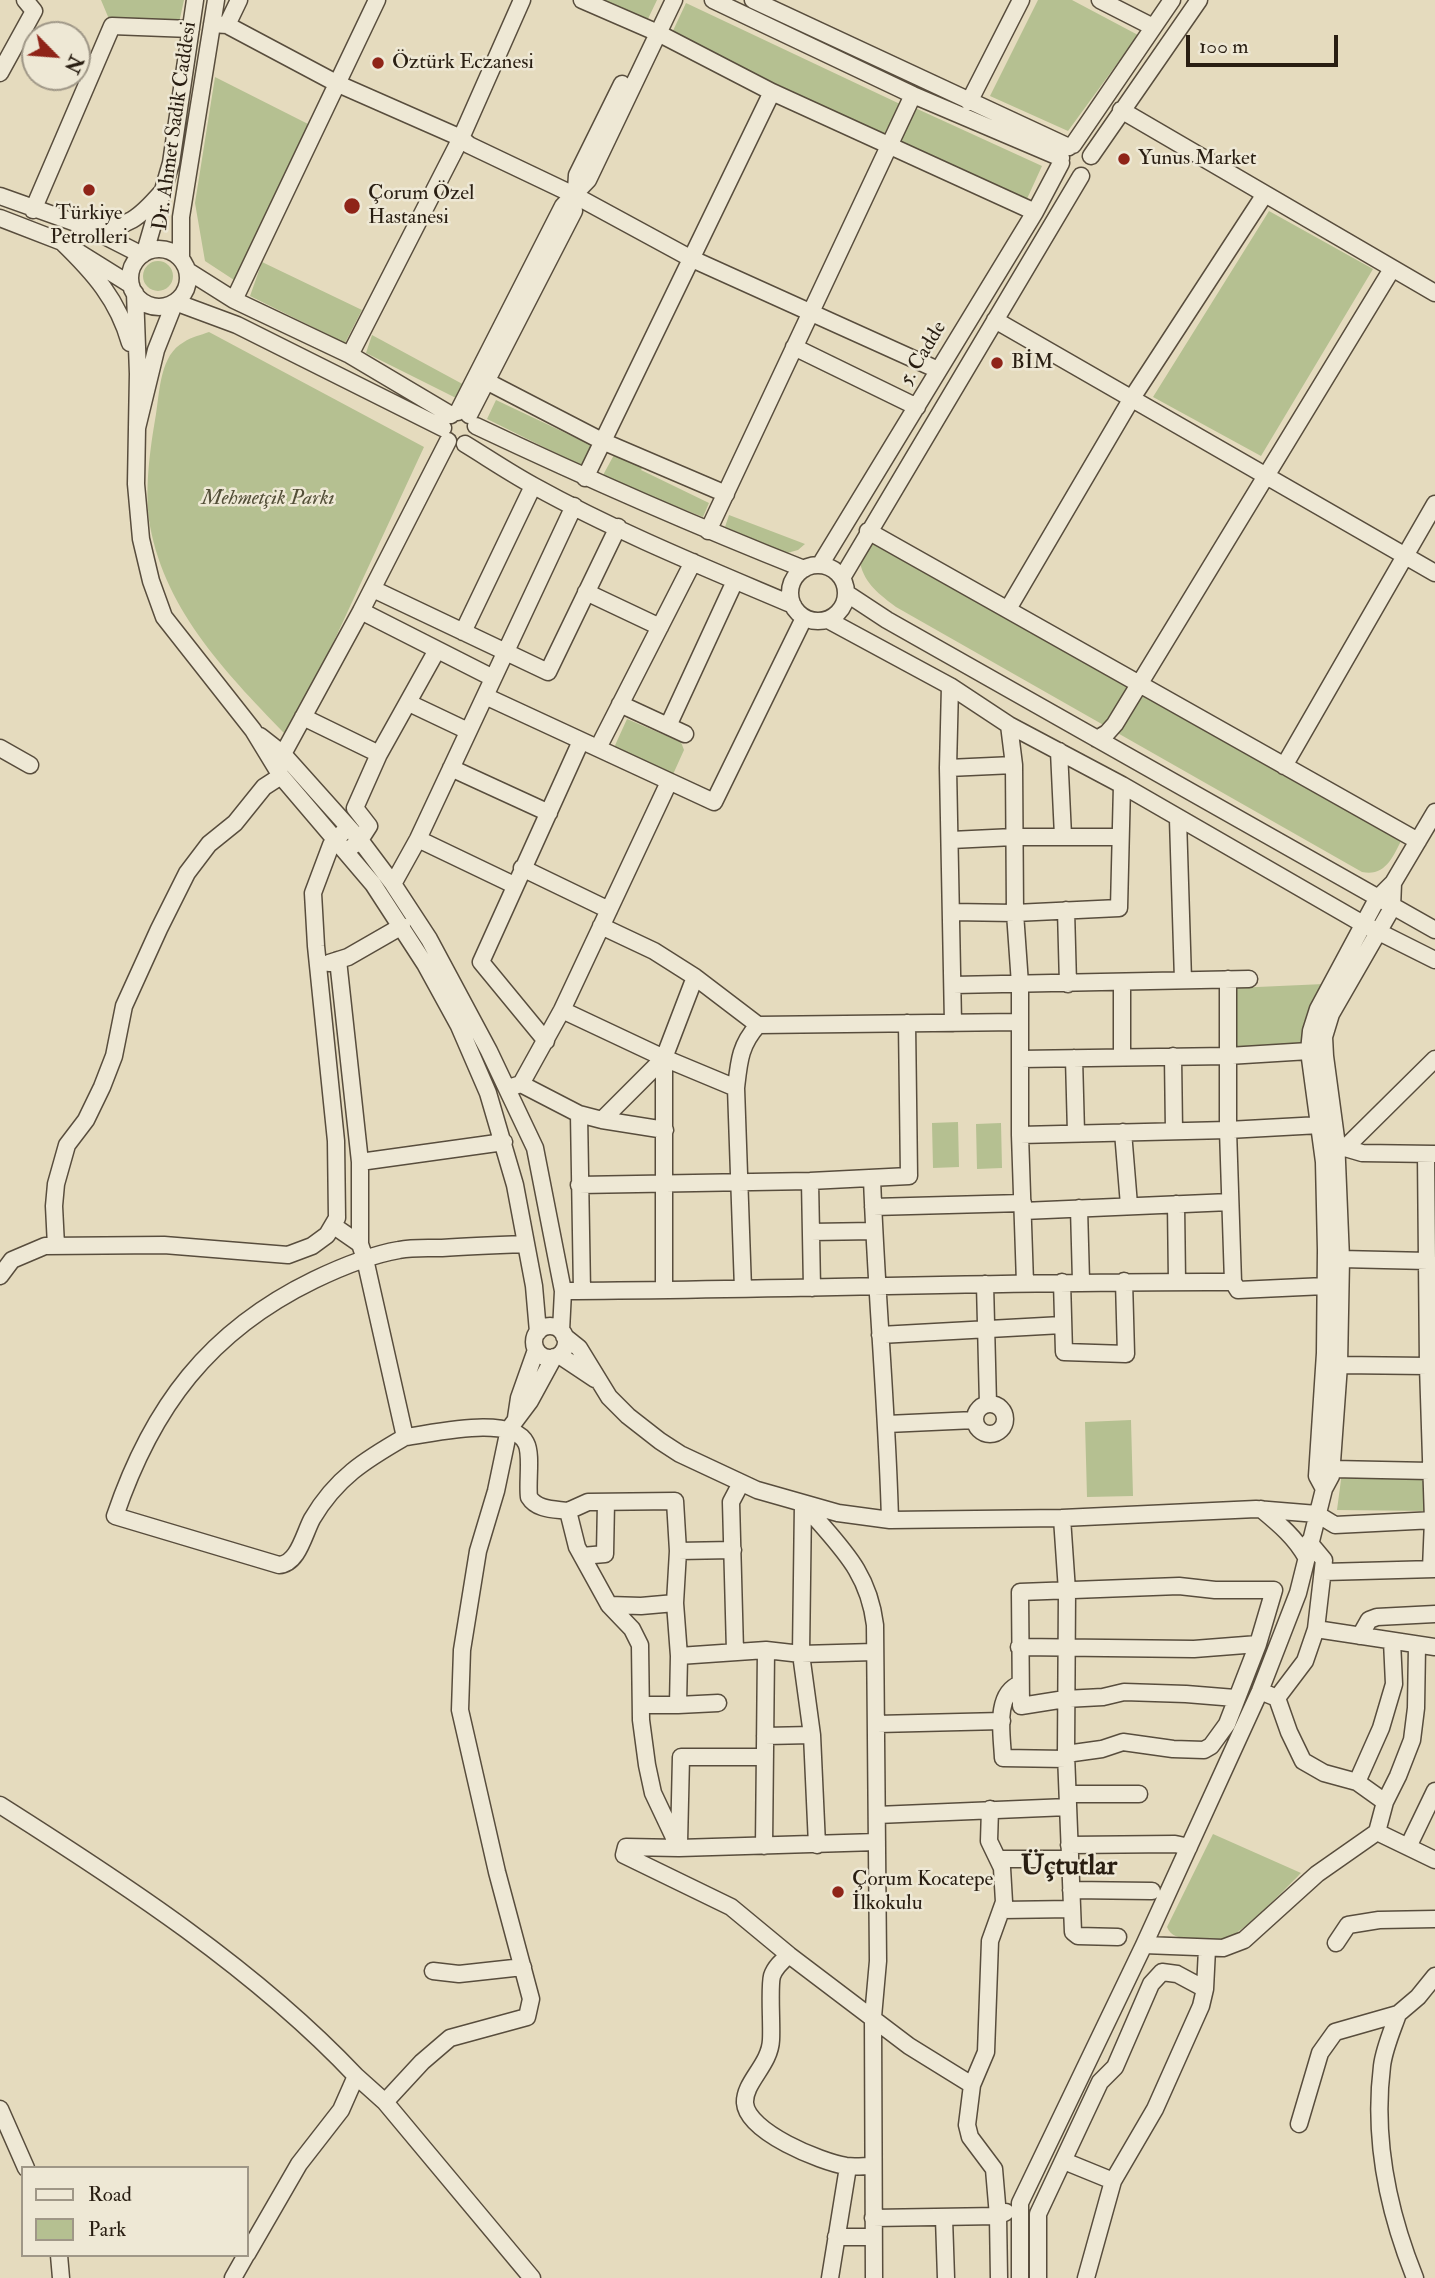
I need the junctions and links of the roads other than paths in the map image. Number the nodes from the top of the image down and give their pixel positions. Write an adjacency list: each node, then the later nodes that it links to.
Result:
1 (25, 0): 20 (street)
2 (195, 0): 18 (street)
3 (216, 0): 16 (street, Dr. Ahmet Sadık Caddesi)
4 (239, 0): 16 (street)
5 (377, 0): 21 (street)
6 (522, 0): 26 (street)
7 (582, 0): 19 (street)
8 (663, 0): 19 (street)
9 (674, 0): 19 (street)
10 (713, 0): 23 (street)
11 (753, 0): 24 (street)
12 (1021, 0): 24 (street)
13 (1100, 0): 17 (street)
14 (1172, 0): 17 (street, 5. Cadde)
15 (1199, 0): 25 (street)
16 (220, 25): 21 (street); 42 (street, Dr. Ahmet Sadık Caddesi)
17 (1153, 27): 28 (street, 5. Cadde)
18 (191, 29): 31 (street); 35 (street)
19 (653, 31): 22 (street); 33 (street)
20 (0, 73)
21 (336, 83): 26 (street); 46 (street)
22 (772, 92): 27 (street); 41 (street)
23 (913, 95): 27 (street); 28 (street)
24 (969, 102): 28 (street)
25 (1121, 110): 29 (street); 32 (street)
26 (461, 138): 33 (street); 51 (street)
27 (888, 145): 36 (street); 48 (street)
28 (1066, 153): 29 (street); 30 (street); 36 (street, 5. Cadde)
29 (1091, 156): 30 (street)
30 (1081, 176): 49 (street, 5. Cadde)
31 (164, 188): 38 (street); 40 (street)
32 (1265, 194): 43 (street); 55 (street)
33 (574, 195): 41 (street); 54 (street); 57 (street)
34 (0, 196): 35 (street)
35 (33, 210): 38 (street)
36 (1035, 212): 52 (street, 5. Cadde)
37 (0, 218): 39 (street)
38 (87, 227): 40 (street)
39 (62, 243): 44 (street); 53 (street)
40 (143, 254): 42 (street); 44 (street)
41 (690, 258): 48 (street); 59 (street)
42 (184, 265): 46 (street); 47 (street)
43 (1392, 269): 45 (street); 60 (street)
44 (133, 289): 47 (street); 53 (street)
45 (1435, 293)
46 (234, 300): 51 (street)
47 (175, 302): 57 (street); 58 (street)
48 (811, 312): 50 (street); 52 (street)
49 (995, 320): 55 (street); 68 (street, 5. Cadde)
50 (794, 347): 56 (street); 63 (street)
51 (350, 355): 57 (street)
52 (938, 370): 56 (street, 5. Cadde)
53 (138, 374): 58 (street)
54 (488, 382): 57 (street); 59 (street)
55 (1132, 398): 60 (street); 77 (street)
56 (917, 407): 71 (street, 5. Cadde)
57 (458, 423): 61 (street); 62 (street); 75 (street)
58 (137, 428): 94 (street)
59 (603, 441): 61 (street); 63 (street)
60 (1266, 477): 69 (street); 86 (street)
61 (585, 478): 67 (street)
62 (533, 486): 65 (street); 82 (street)
63 (726, 494): 67 (street)
64 (1435, 504): 69 (street)
65 (574, 506): 66 (street); 84 (street)
66 (618, 527): 70 (street); 76 (street)
67 (708, 531): 71 (street)
68 (868, 531): 74 (street, 5. Cadde); 77 (street)
69 (1405, 556): 72 (street); 106 (street)
70 (693, 562): 73 (street); 81 (street)
71 (812, 567): 74 (street); 79 (street)
72 (1435, 573)
73 (735, 581): 79 (street); 93 (street)
74 (844, 585): 80 (street); 97 (street)
75 (373, 589): 78 (street); 82 (street)
76 (586, 592): 81 (street); 84 (street)
77 (1008, 609): 86 (street)
78 (362, 611): 83 (street); 91 (street)
79 (798, 612): 80 (street); 110 (street)
80 (828, 620): 87 (street)
81 (660, 627): 90 (street)
82 (463, 632): 84 (street)
83 (437, 650): 85 (street); 89 (street)
84 (505, 652): 85 (street)
85 (492, 678): 88 (street)
86 (1138, 683): 97 (street); 106 (street)
87 (950, 687): 92 (street); 108 (street)
88 (485, 696): 95 (street); 98 (street)
89 (409, 703): 95 (street); 103 (street)
90 (620, 705): 93 (street); 100 (street)
91 (303, 717): 102 (street); 103 (street)
92 (1009, 725): 101 (street); 105 (street)
93 (668, 726): 96 (street)
94 (253, 730): 102 (street); 109 (street)
95 (468, 731): 107 (street)
96 (685, 734)
97 (1097, 739): 128 (street)
98 (581, 741): 100 (street); 113 (street)
99 (0, 748): 104 (street)
100 (598, 748): 110 (street)
101 (1059, 751): 111 (street); 116 (street)
102 (283, 754): 115 (street)
103 (379, 754): 121 (street)
104 (30, 765)
105 (1014, 765): 108 (street); 117 (street)
106 (1284, 766): 122 (street)
107 (451, 768): 113 (street); 119 (street)
108 (948, 768): 120 (street)
109 (281, 776): 123 (street); 195 (street)
110 (669, 782): 131 (street)
111 (1122, 785): 114 (street); 118 (street)
112 (1435, 812): 122 (street)
113 (549, 813): 124 (street)
114 (1178, 819): 134 (street); 145 (street)
115 (348, 827): 121 (street); 123 (street)
116 (1063, 836): 117 (street); 118 (street)
117 (1014, 837): 120 (street); 133 (street)
118 (1119, 837): 130 (street)
119 (418, 839): 126 (street); 127 (street)
120 (951, 840): 132 (street)
121 (360, 841): 123 (street); 126 (street)
122 (1418, 841): 125 (street)
123 (340, 845): 135 (street); 141 (street)
124 (522, 868): 127 (street); 131 (street)
125 (1393, 883): 128 (street); 129 (street)
126 (393, 884): 164 (street)
127 (514, 885): 155 (street)
128 (1377, 899): 129 (street); 134 (street)
129 (1392, 908): 137 (street); 138 (street)
130 (1066, 910): 133 (street); 148 (street)
131 (609, 911): 136 (street)
132 (952, 912): 133 (street); 149 (street)
133 (1015, 913): 147 (street)
134 (1363, 924): 138 (street); 156 (street)
135 (402, 926): 139 (street); 175 (street)
136 (601, 926): 142 (street); 150 (street)
137 (1435, 930)
138 (1378, 932): 140 (street); 176 (street)
139 (338, 960): 141 (street); 178 (street)
140 (1435, 960)
141 (318, 964): 191 (street)
142 (695, 977): 154 (street); 160 (street)
143 (1228, 979): 144 (street); 145 (street); 159 (street)
144 (1249, 979)
145 (1183, 980): 146 (street)
146 (1122, 983): 148 (street); 157 (street)
147 (1020, 984): 148 (street); 149 (street); 151 (street)
148 (1068, 984)
149 (953, 985): 153 (street)
150 (562, 1010): 155 (street); 160 (street)
151 (1020, 1022): 153 (street); 162 (street)
152 (907, 1023): 153 (street); 154 (street); 179 (street)
153 (953, 1023)
154 (758, 1025): 165 (street)
155 (546, 1041): 164 (street)
156 (1310, 1051): 159 (street); 168 (street)
157 (1122, 1056): 158 (street); 161 (street)
158 (1173, 1056): 159 (street); 171 (street)
159 (1228, 1056): 170 (street)
160 (664, 1058): 165 (street); 167 (street); 169 (street)
161 (1074, 1058): 162 (street); 173 (street)
162 (1020, 1059): 174 (street)
163 (1435, 1059): 176 (street)
164 (513, 1087): 166 (street); 212 (street)
165 (736, 1088): 182 (street)
166 (579, 1114): 167 (street); 183 (street)
167 (603, 1120): 169 (street)
168 (1320, 1125): 170 (street); 208 (street)
169 (665, 1130): 181 (street)
170 (1228, 1130): 171 (street); 184 (street)
171 (1174, 1131): 172 (street)
172 (1123, 1132): 173 (street); 186 (street)
173 (1076, 1133): 174 (street)
174 (1020, 1135): 187 (street)
175 (503, 1142): 178 (street); 194 (street)
176 (1341, 1149): 177 (street); 197 (street)
177 (1430, 1154): 190 (street)
178 (360, 1163): 196 (street)
179 (873, 1178): 180 (street); 188 (street)
180 (810, 1181): 182 (street); 193 (street)
181 (665, 1182): 182 (street); 183 (street); 211 (street)
182 (740, 1182): 210 (street)
183 (579, 1185): 213 (street)
184 (1230, 1202): 185 (street); 204 (street)
185 (1176, 1204): 186 (street); 203 (street)
186 (1129, 1205): 189 (street)
187 (1023, 1207): 188 (street); 189 (street); 205 (street)
188 (873, 1208): 192 (street)
189 (1079, 1208): 200 (street)
190 (1431, 1208): 198 (street)
191 (334, 1226): 195 (street); 196 (street)
192 (874, 1231): 193 (street); 207 (street)
193 (811, 1232): 209 (street)
194 (526, 1244): 196 (street); 217 (street)
195 (56, 1246): 199 (street)
196 (363, 1251): 230 (street); 230 (street)
197 (1341, 1259): 198 (street); 222 (street)
198 (1428, 1261): 214 (street)
199 (0, 1276)
200 (1081, 1281): 201 (street); 202 (street)
201 (1062, 1282): 205 (street); 215 (street)
202 (1125, 1282): 203 (street); 215 (street)
203 (1177, 1282): 204 (street)
204 (1233, 1282): 208 (street)
205 (1025, 1283): 206 (street)
206 (985, 1284): 207 (street); 216 (street)
207 (876, 1286): 209 (street); 219 (street)
208 (1325, 1286): 234 (street)
209 (812, 1288): 210 (street)
210 (743, 1289): 211 (street)
211 (664, 1290): 213 (street)
212 (563, 1291): 213 (street); 218 (street)
213 (582, 1291)
214 (1432, 1313): 223 (street)
215 (1062, 1325): 216 (street)
216 (985, 1329): 219 (street); 225 (street)
217 (538, 1332): 218 (street); 220 (street)
218 (563, 1333): 221 (street); 224 (street)
219 (880, 1335): 229 (street)
220 (537, 1350): 221 (street); 228 (street)
221 (556, 1356): 224 (street); 228 (street)
222 (1339, 1365): 223 (street); 231 (street)
223 (1428, 1366): 226 (street)
224 (597, 1380): 233 (street)
225 (988, 1404): 227 (street); 227 (street)
226 (1433, 1416): 232 (street)
227 (975, 1420): 229 (street)
228 (512, 1424): 230 (street); 238 (street); 309 (street)
229 (887, 1424): 241 (street)
230 (405, 1437)
231 (1333, 1469): 232 (street); 234 (street)
232 (1430, 1471): 242 (street)
233 (741, 1483): 236 (street); 243 (street)
234 (1324, 1489): 239 (street)
235 (606, 1502): 238 (street); 245 (street); 246 (street)
236 (803, 1503): 241 (street); 263 (street); 264 (street)
237 (1261, 1509): 239 (street); 240 (street); 244 (street)
238 (568, 1511): 246 (street)
239 (1317, 1514): 242 (street); 244 (street)
240 (1062, 1518): 241 (street); 249 (street)
241 (890, 1520)
242 (1434, 1520): 247 (street)
243 (733, 1550): 245 (street); 262 (street)
244 (1308, 1550): 248 (street); 267 (street)
245 (678, 1551): 250 (street)
246 (582, 1556): 251 (street)
247 (1433, 1569): 248 (street)
248 (1324, 1572): 253 (street)
249 (1067, 1591): 256 (street); 257 (street); 259 (street)
250 (675, 1602): 251 (street); 265 (street)
251 (609, 1605): 272 (street)
252 (1435, 1614): 254 (street)
253 (1316, 1629): 254 (street); 269 (street)
254 (1360, 1636): 255 (street)
255 (1392, 1641): 258 (street); 281 (street)
256 (1258, 1644): 257 (street); 268 (street)
257 (1068, 1646): 259 (street); 270 (street)
258 (1417, 1646): 260 (street); 285 (street)
259 (1019, 1647): 266 (street)
260 (1435, 1647)
261 (766, 1650): 262 (street); 264 (street); 278 (street)
262 (735, 1651): 265 (street)
263 (874, 1652): 264 (street); 275 (street)
264 (801, 1654): 277 (street)
265 (679, 1656): 273 (street)
266 (1020, 1685): 270 (street); 274 (street)
267 (1260, 1691): 269 (street); 276 (street)
268 (1235, 1698): 270 (street); 276 (street)
269 (1277, 1698): 281 (street)
270 (1065, 1699): 279 (street)
271 (718, 1703): 273 (street)
272 (642, 1705): 273 (street); 295 (street)
273 (678, 1705)
274 (1002, 1721): 275 (street); 279 (street)
275 (877, 1724): 288 (street)
276 (1235, 1727): 279 (street); 293 (street)
277 (812, 1735): 278 (street); 291 (street)
278 (765, 1736): 280 (street)
279 (1066, 1756): 284 (street)
280 (765, 1757): 292 (street); 295 (street)
281 (1357, 1782): 285 (street)
282 (1435, 1791): 294 (street)
283 (1139, 1794): 284 (street)
284 (1068, 1801): 287 (street); 296 (street)
285 (1385, 1802): 289 (street)
286 (0, 1804): 315 (street)
287 (990, 1809): 288 (street); 297 (street)
288 (877, 1815): 290 (street)
289 (1377, 1832): 294 (street); 307 (street)
290 (877, 1842): 291 (street); 314 (street)
291 (817, 1845): 292 (street)
292 (764, 1846): 295 (street)
293 (1189, 1847): 296 (street); 306 (street)
294 (1408, 1847): 298 (street)
295 (679, 1848): 308 (street)
296 (1070, 1852): 297 (street); 299 (street)
297 (998, 1859): 302 (street)
298 (1435, 1860)
299 (1071, 1890): 300 (street); 301 (street)
300 (1152, 1891)
301 (1072, 1909): 302 (street); 304 (street)
302 (1002, 1910): 316 (street)
303 (1435, 1919): 305 (street)
304 (1118, 1937)
305 (1336, 1943)
306 (1144, 1945): 307 (street); 325 (street)
307 (1207, 1949): 312 (street)
308 (789, 1955): 314 (street); 322 (street)
309 (523, 1967): 310 (street); 317 (street)
310 (433, 1971)
311 (1435, 1976): 313 (street)
312 (1205, 1989): 320 (street); 324 (street)
313 (1398, 2014): 319 (street); 345 (street)
314 (873, 2017): 316 (street); 323 (street)
315 (356, 2076): 317 (street); 332 (street)
316 (972, 2085): 327 (street)
317 (385, 2102): 337 (street)
318 (0, 2109): 321 (street)
319 (1299, 2124)
320 (1064, 2161): 324 (street); 326 (street)
321 (25, 2166)
322 (848, 2166): 323 (street); 330 (street)
323 (873, 2166): 328 (street)
324 (1113, 2181): 344 (street)
325 (1020, 2203): 326 (street); 327 (street); 342 (street)
326 (1038, 2214): 343 (street)
327 (998, 2216): 329 (street); 341 (street)
328 (873, 2218): 329 (street); 331 (street)
329 (944, 2218): 340 (street)
330 (836, 2237): 331 (street); 338 (street)
331 (873, 2237): 339 (street)
332 (248, 2252)
333 (59, 2257): 335 (street)
334 (245, 2257): 336 (street)
335 (61, 2278)
336 (230, 2278)
337 (531, 2278)
338 (831, 2278)
339 (874, 2278)
340 (946, 2278)
341 (999, 2278)
342 (1020, 2278)
343 (1038, 2278)
344 (1086, 2278)
345 (1415, 2278)

